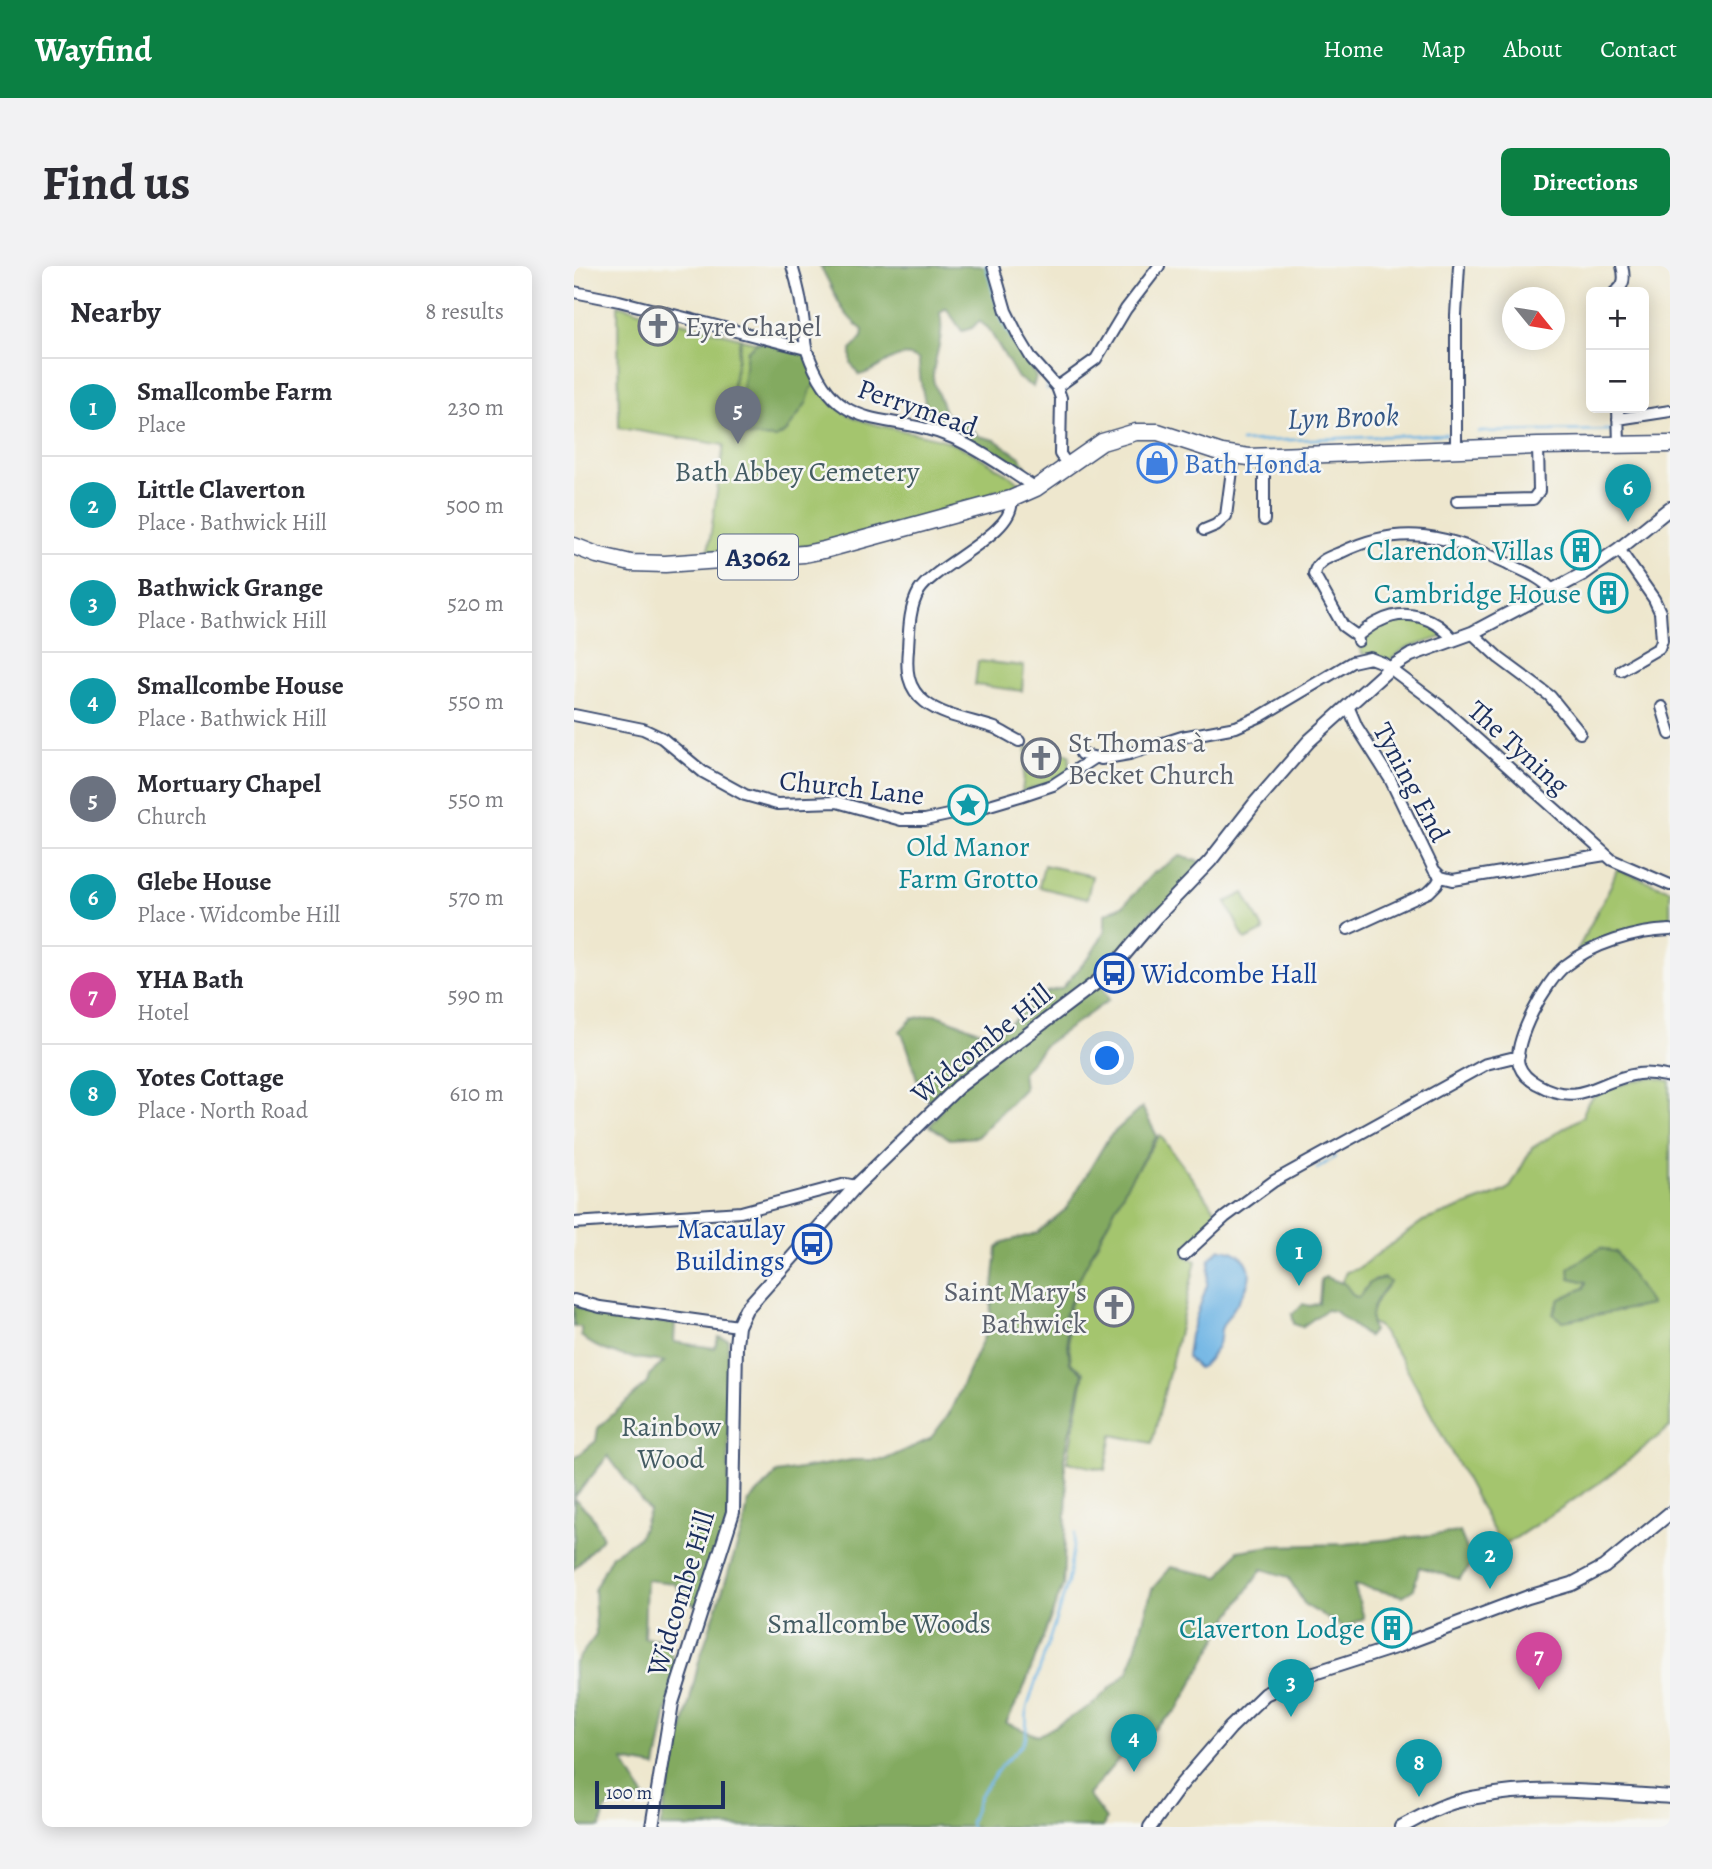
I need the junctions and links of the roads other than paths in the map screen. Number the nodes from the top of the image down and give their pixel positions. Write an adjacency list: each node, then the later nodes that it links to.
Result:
1 (792, 266): 8 (street, Perrymead)
2 (993, 266): 9 (street)
3 (1159, 266): 9 (street)
4 (1459, 266): 16 (street)
5 (1622, 266): 6 (street)
6 (1621, 287)
7 (574, 292): 8 (street)
8 (806, 349): 20 (street, Perrymead)
9 (1057, 387): 19 (street)
10 (1670, 411): 11 (street)
11 (1649, 412)
12 (1618, 413): 14 (street)
13 (1670, 444): 14 (main road, A3062)
14 (1619, 445): 15 (main road, A3062)
15 (1538, 446): 16 (main road, A3062); 22 (street)
16 (1456, 449): 18 (main road, A3062)
17 (1234, 455): 18 (main road, A3062); 19 (main road, A3062); 25 (street)
18 (1264, 456): 24 (street)
19 (1069, 467): 20 (main road, A3062)
20 (1036, 488): 21 (main road, A3062)
21 (1011, 499): 26 (main road, A3062); 38 (street)
22 (1457, 501)
23 (1670, 508): 27 (street, Widcombe Hill)
24 (1264, 520)
25 (1204, 530)
26 (574, 546)
27 (1619, 549): 28 (street, Widcombe Hill); 32 (street)
28 (1553, 591): 29 (street, Widcombe Hill); 30 (street)
29 (1472, 634): 30 (street, Widcombe Hill); 36 (street)
30 (1454, 639): 31 (street, Widcombe Hill)
31 (1391, 668): 33 (street, Widcombe Hill); 40 (street); 41 (street, The Tyning)
32 (1620, 670)
33 (1348, 706): 42 (street, Tyning End); 48 (street, Widcombe Hill)
34 (1662, 707): 37 (street)
35 (574, 715): 40 (street, Church Lane)
36 (1580, 733)
37 (1670, 734)
38 (1019, 741)
39 (1081, 754): 40 (street)
40 (1094, 758)
41 (1605, 855): 42 (street, Tyning End); 43 (street, The Tyning)
42 (1441, 877): 44 (street, Tyning End)
43 (1670, 885)
44 (1348, 929)
45 (1670, 930): 46 (street)
46 (1518, 1056): 47 (street); 50 (street)
47 (1670, 1077)
48 (856, 1186): 49 (street); 52 (street, Widcombe Hill)
49 (574, 1223)
50 (1184, 1255)
51 (574, 1300): 52 (street)
52 (738, 1326): 55 (street, Widcombe Hill)
53 (1670, 1513): 56 (street)
54 (1670, 1797): 57 (street)
55 (652, 1827)
56 (1150, 1827)
57 (1401, 1827)

